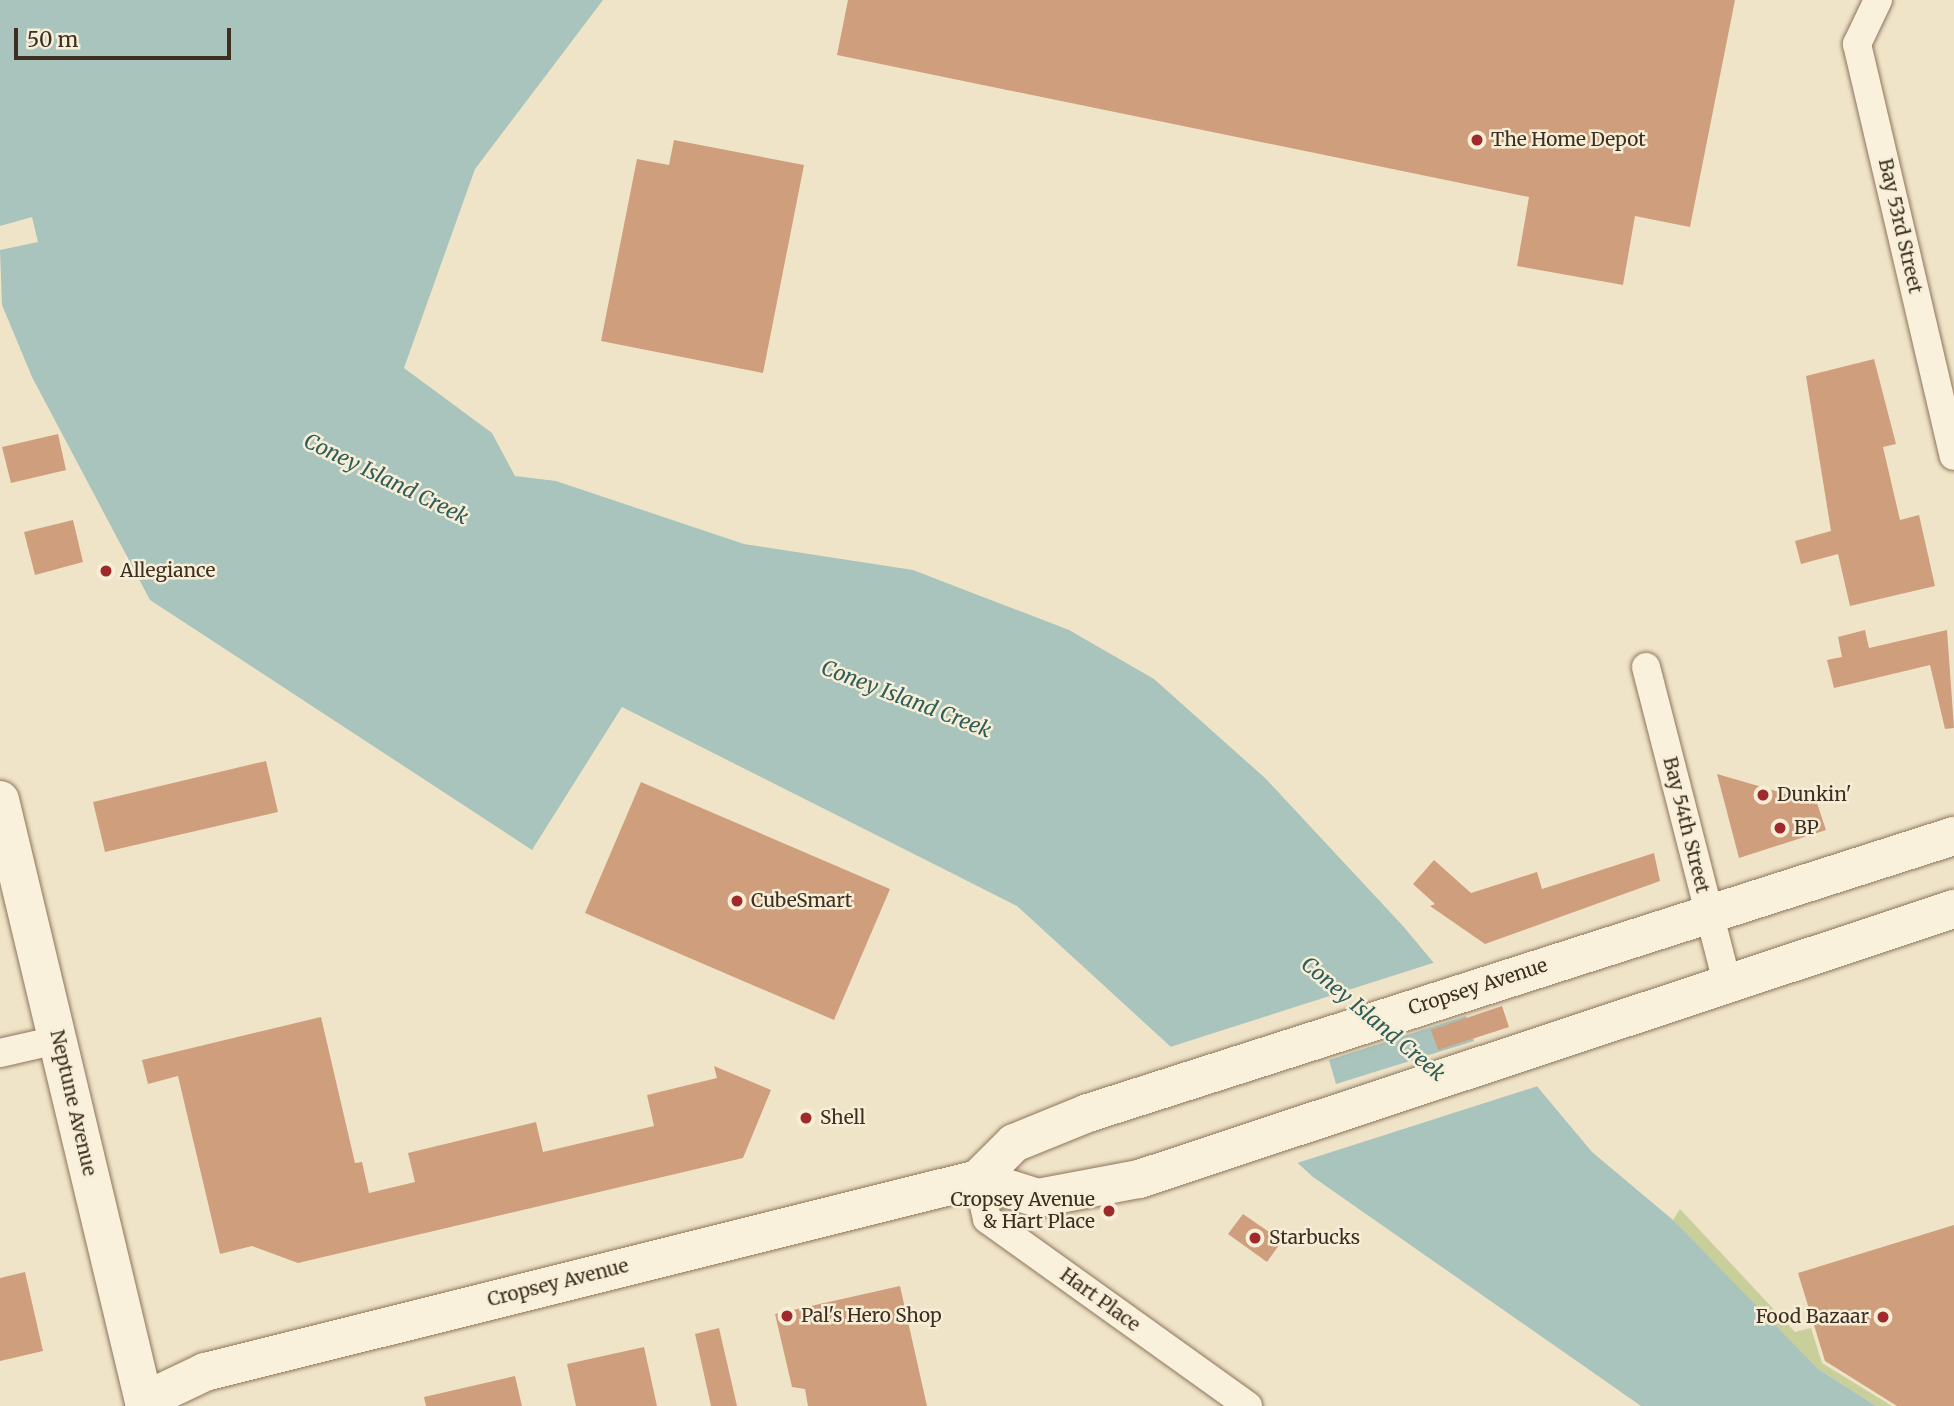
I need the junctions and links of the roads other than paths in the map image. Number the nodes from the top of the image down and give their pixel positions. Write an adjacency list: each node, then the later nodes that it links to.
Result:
1 (1878, 0): 2 (street, Bay 53rd Street)
2 (1954, 456)
3 (1646, 667): 7 (street, Bay 54th Street)
4 (0, 800): 9 (main road, Neptune Avenue)
5 (1954, 836): 7 (main road, Cropsey Avenue)
6 (1954, 909): 8 (main road)
7 (1708, 914): 8 (street, Bay 54th Street); 11 (main road, Cropsey Avenue)
8 (1727, 983): 11 (main road)
9 (57, 1040): 10 (street); 12 (main road, Neptune Avenue)
10 (0, 1053)
11 (978, 1179): 12 (main road, Cropsey Avenue); 13 (street, Hart Place)
12 (141, 1404)
13 (1248, 1406)

